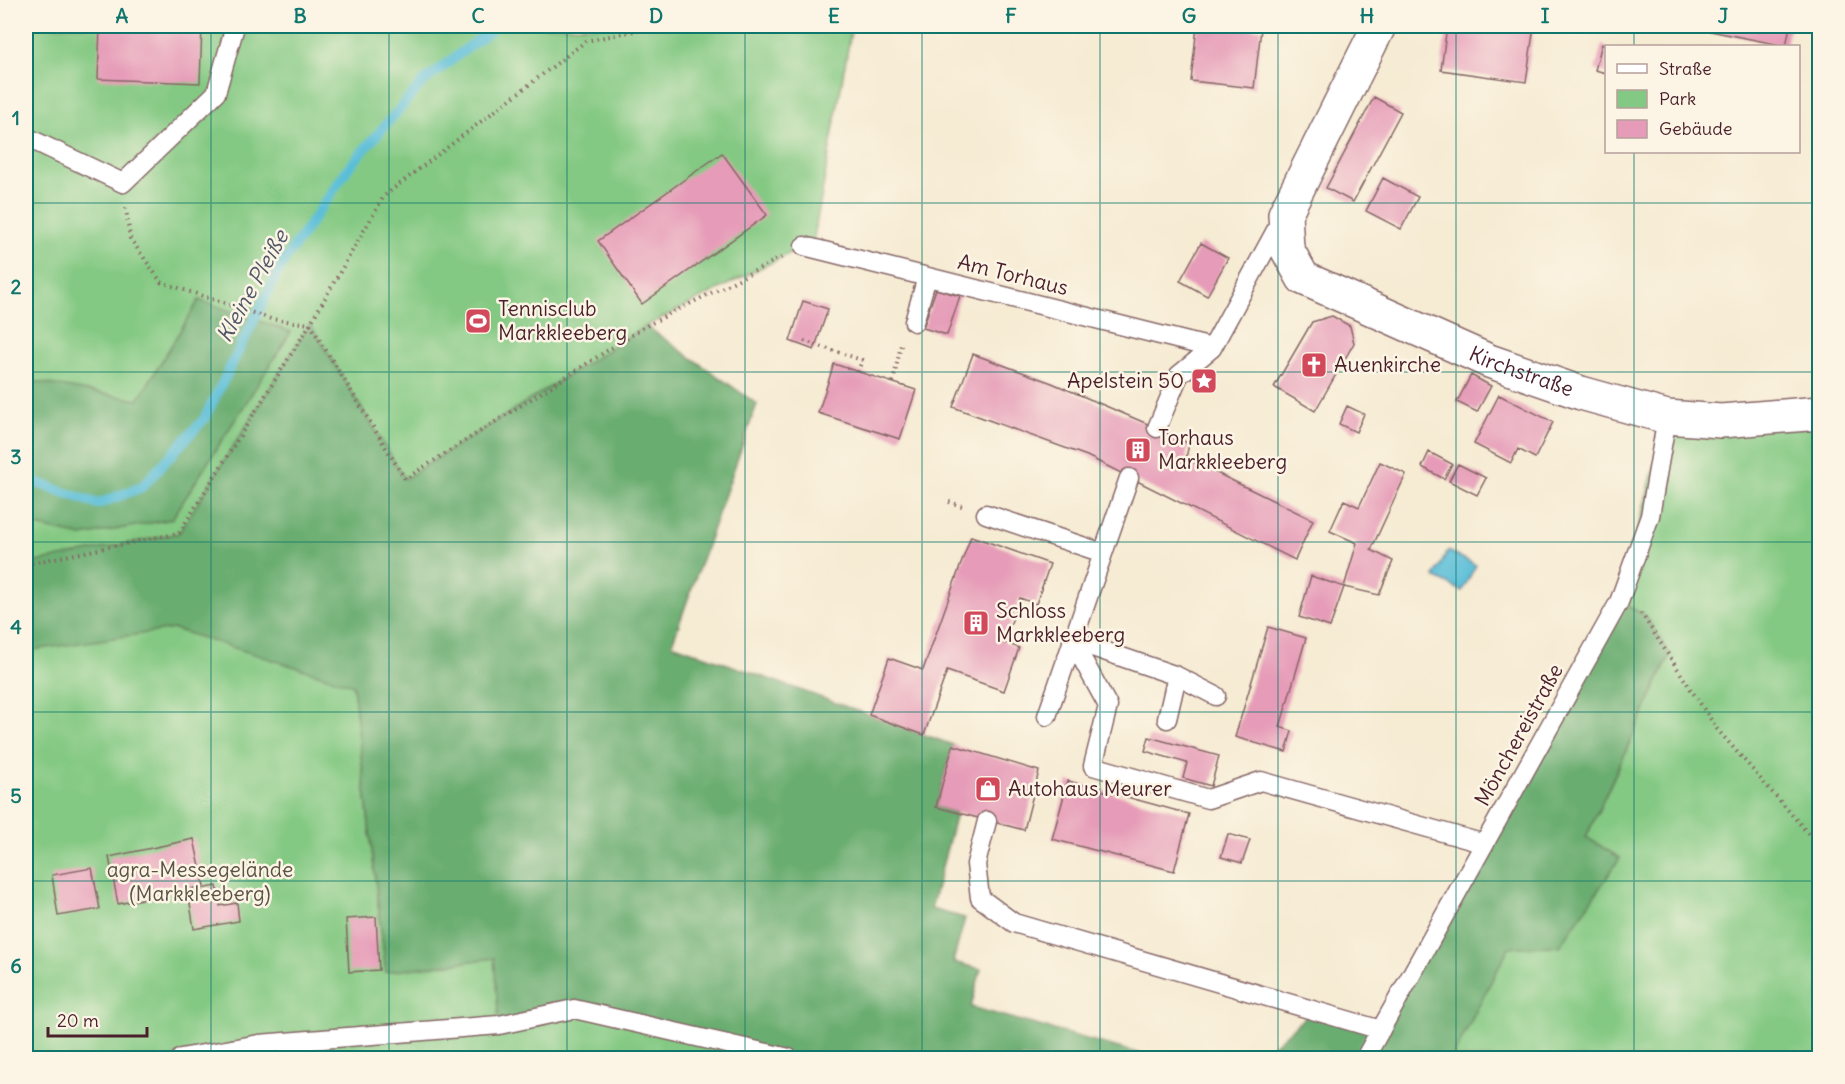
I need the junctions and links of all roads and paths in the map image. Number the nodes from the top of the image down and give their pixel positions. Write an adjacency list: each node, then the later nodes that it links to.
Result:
1 (235, 26): 5 (lane)
2 (658, 26): 10 (path)
3 (1379, 26): 6 (street, Kirchstraße)
4 (26, 137): 5 (lane)
5 (123, 183): 10 (path)
6 (1285, 214): 12 (lane, Kirchstraße); 16 (street, Kirchstraße)
7 (804, 246): 8 (lane, Am Torhaus); 10 (path)
8 (927, 277): 9 (lane); 12 (lane, Am Torhaus)
9 (914, 322): 14 (path)
10 (310, 324): 21 (path)
11 (804, 341): 13 (path)
12 (1212, 348): 17 (lane)
13 (858, 372)
14 (893, 382)
15 (1820, 413): 16 (street, Kirchstraße)
16 (1667, 417): 22 (lane, Mönchereistraße)
17 (1157, 428)
18 (1129, 477): 20 (lane)
19 (986, 514): 20 (lane)
20 (1103, 553): 23 (lane)
21 (26, 564)
22 (1619, 602): 29 (lane, Mönchereistraße); 30 (path)
23 (1072, 640): 24 (lane); 26 (lane); 29 (lane)
24 (1177, 676): 25 (lane); 27 (lane)
25 (1215, 696)
26 (1047, 716)
27 (1167, 719)
28 (987, 821): 31 (lane)
29 (1485, 844): 31 (lane, Mönchereistraße)
30 (1820, 847)
31 (1381, 1030): 34 (lane, Mönchereistraße)
32 (181, 1059): 33 (lane)
33 (789, 1059)
34 (1365, 1059)

